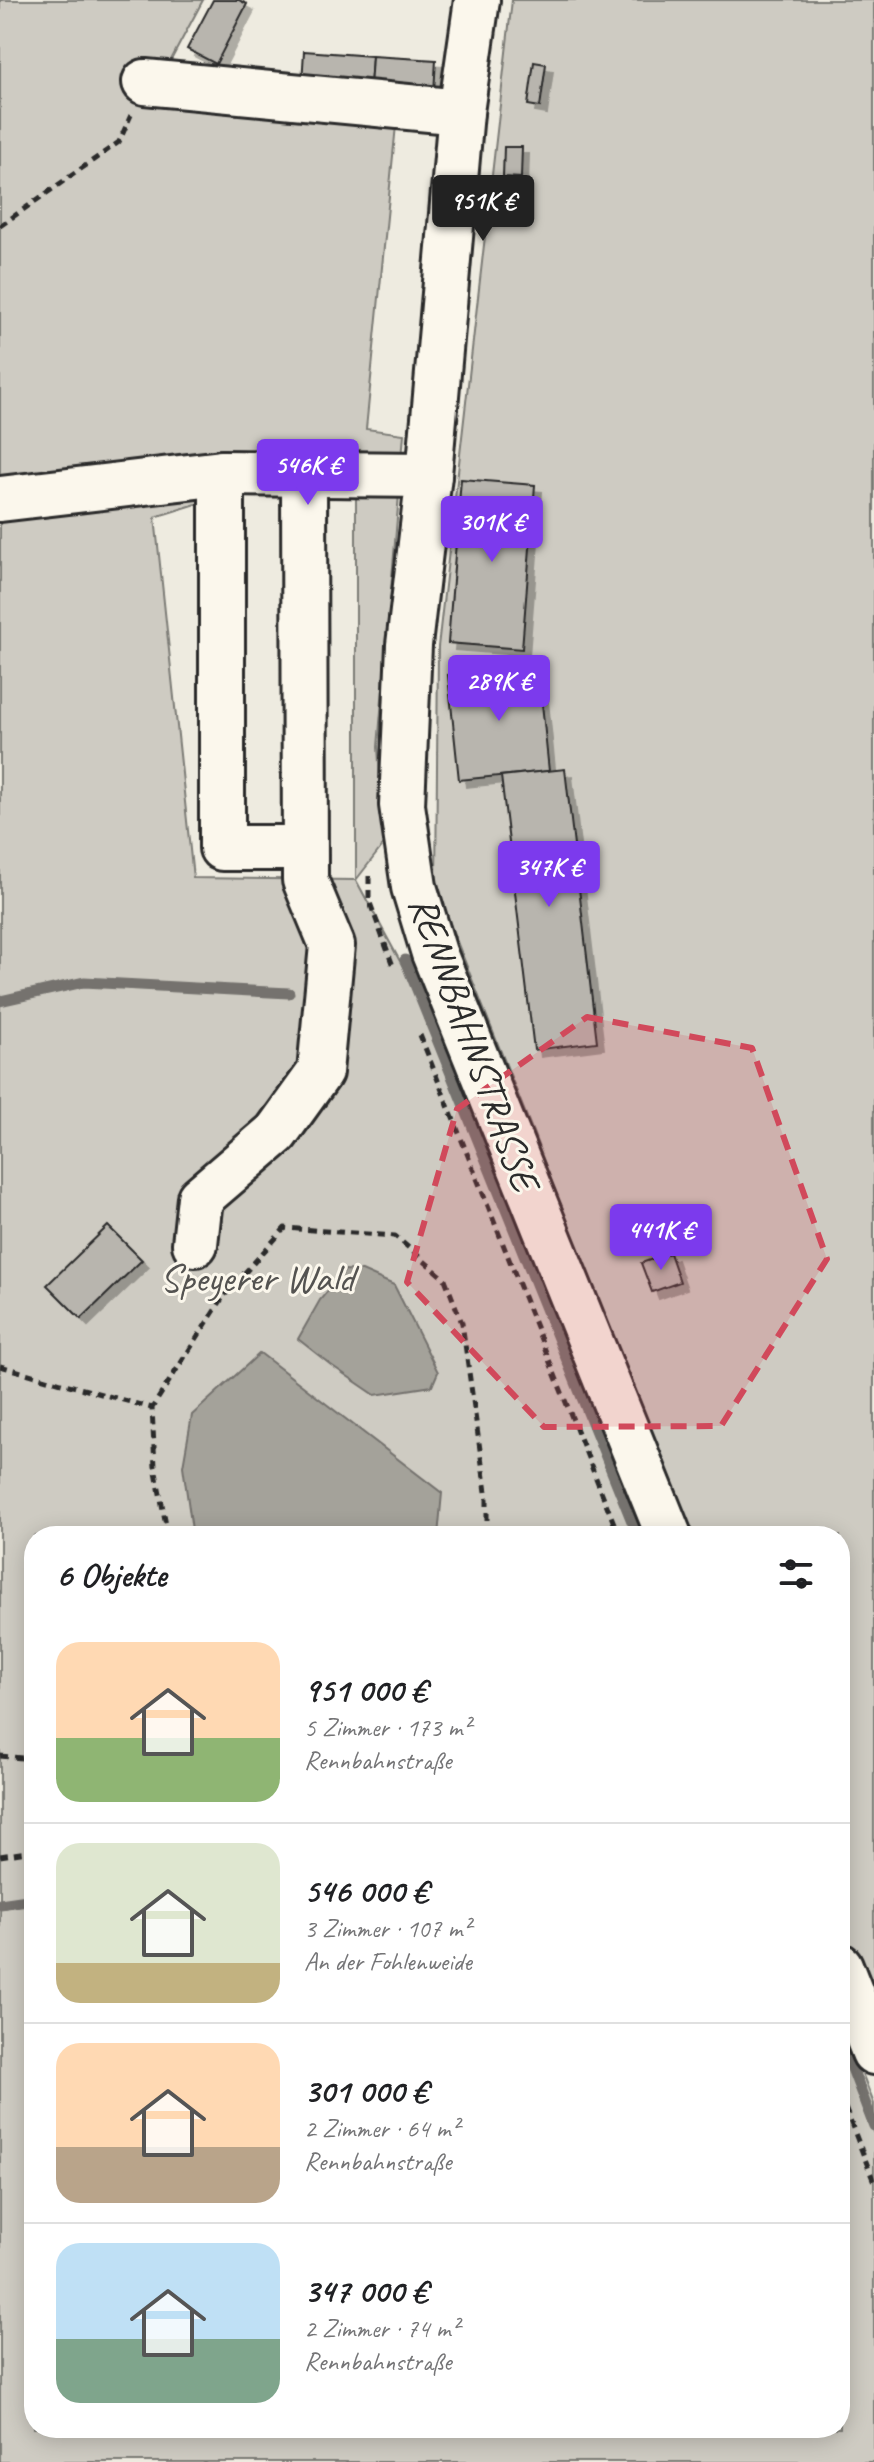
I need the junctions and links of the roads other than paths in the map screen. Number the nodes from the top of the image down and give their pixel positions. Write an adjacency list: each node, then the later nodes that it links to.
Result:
1 (466, 13): 3 (street, RENNBAHNSTRASSE)
2 (145, 82): 3 (street)
3 (461, 112): 6 (street, RENNBAHNSTRASSE)
4 (222, 473): 5 (street); 7 (street); 8 (street)
5 (304, 473): 6 (street); 8 (street)
6 (429, 475): 10 (street, RENNBAHNSTRASSE)
7 (0, 499)
8 (303, 848): 9 (street)
9 (195, 1244)
10 (665, 1526)
11 (850, 1991): 12 (street)
12 (874, 2052)

